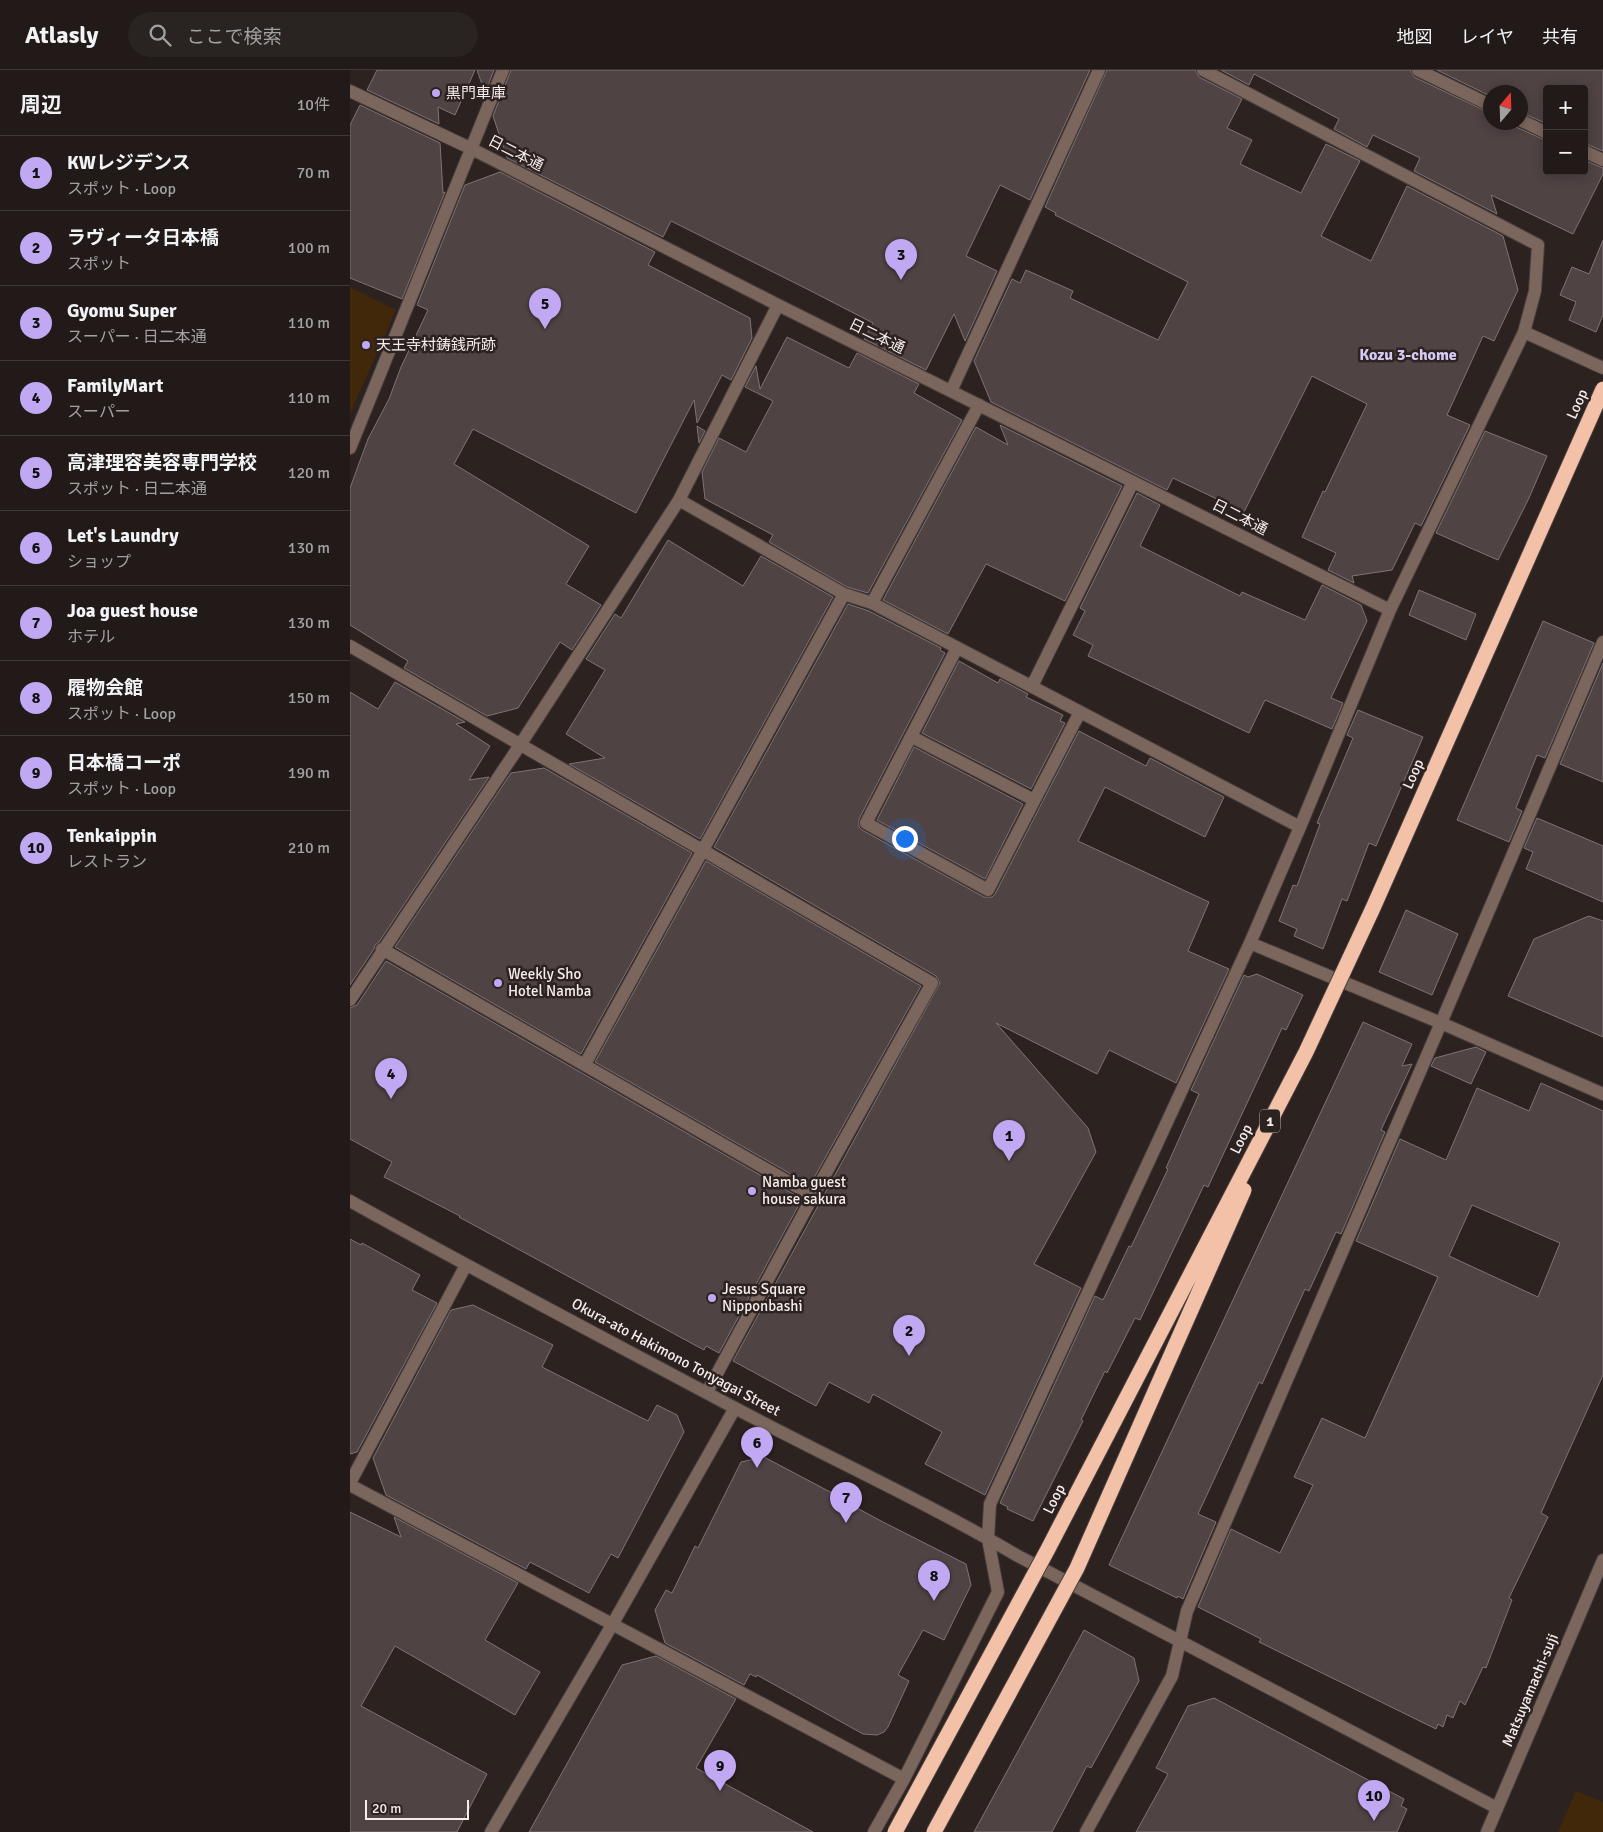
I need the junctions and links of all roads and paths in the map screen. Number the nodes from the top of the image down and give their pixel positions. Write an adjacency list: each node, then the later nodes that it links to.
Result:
1 (503, 70): 9 (street)
2 (1099, 70): 16 (street)
3 (1203, 70): 13 (street)
4 (1418, 70): 6 (street)
5 (350, 91): 9 (street, 日二本通)
6 (1483, 102)
7 (1528, 124): 8 (street)
8 (1543, 131)
9 (472, 149): 12 (street, 日二本通); 18 (street)
10 (1588, 153): 11 (street)
11 (1603, 160)
12 (778, 304): 16 (street, 日二本通); 20 (street)
13 (1524, 332): 14 (street); 23 (street)
14 (1603, 368)
15 (1603, 389): 38 (highway, Loop / 1, bridge)
16 (950, 391): 17 (street, 日二本通)
17 (979, 405): 19 (street, 日二本通); 22 (street)
18 (350, 448)
19 (1133, 482): 23 (street, 日二本通); 27 (street)
20 (679, 500): 21 (street); 30 (street)
21 (844, 594): 22 (street); 33 (street)
22 (872, 603): 26 (street)
23 (1390, 610): 32 (street)
24 (1603, 642): 37 (street)
25 (350, 646): 30 (street)
26 (957, 648): 27 (street); 29 (street)
27 (1032, 686): 28 (street)
28 (1080, 712): 31 (street); 32 (street)
29 (912, 737): 31 (street); 31 (street)
30 (520, 745): 33 (street); 35 (street)
31 (1034, 800)
32 (1300, 828): 34 (street)
33 (701, 850): 39 (street); 41 (street)
34 (1250, 943): 37 (street); 47 (street)
35 (382, 950): 36 (street); 39 (street)
36 (350, 1000)
37 (1441, 1023): 40 (street); 50 (street)
38 (1306, 1052): 55 (highway, Loop / 1, bridge); 56 (highway, bridge)
39 (584, 1064): 41 (street)
40 (1603, 1094)
41 (813, 1196): 44 (street)
42 (350, 1200): 43 (street, Okura-ato Hakimono Tonyagai Street)
43 (466, 1265): 44 (street, Okura-ato Hakimono Tonyagai Street); 46 (street)
44 (707, 1392): 45 (street, Okura-ato Hakimono Tonyagai Street)
45 (735, 1408): 47 (street, Okura-ato Hakimono Tonyagai Street); 49 (street)
46 (350, 1484): 49 (street)
47 (988, 1539): 50 (street, Okura-ato Hakimono Tonyagai Street); 51 (street)
48 (1603, 1560): 52 (street, Matsuyamachi-suji)
49 (612, 1625): 51 (street); 53 (street)
50 (1179, 1641): 52 (street, Okura-ato Hakimono Tonyagai Street); 57 (street)
51 (904, 1780): 54 (street)
52 (1497, 1808): 58 (street, Matsuyamachi-suji)
53 (492, 1832)
54 (874, 1832)
55 (895, 1832)
56 (934, 1832)
57 (1086, 1832)
58 (1487, 1832)

